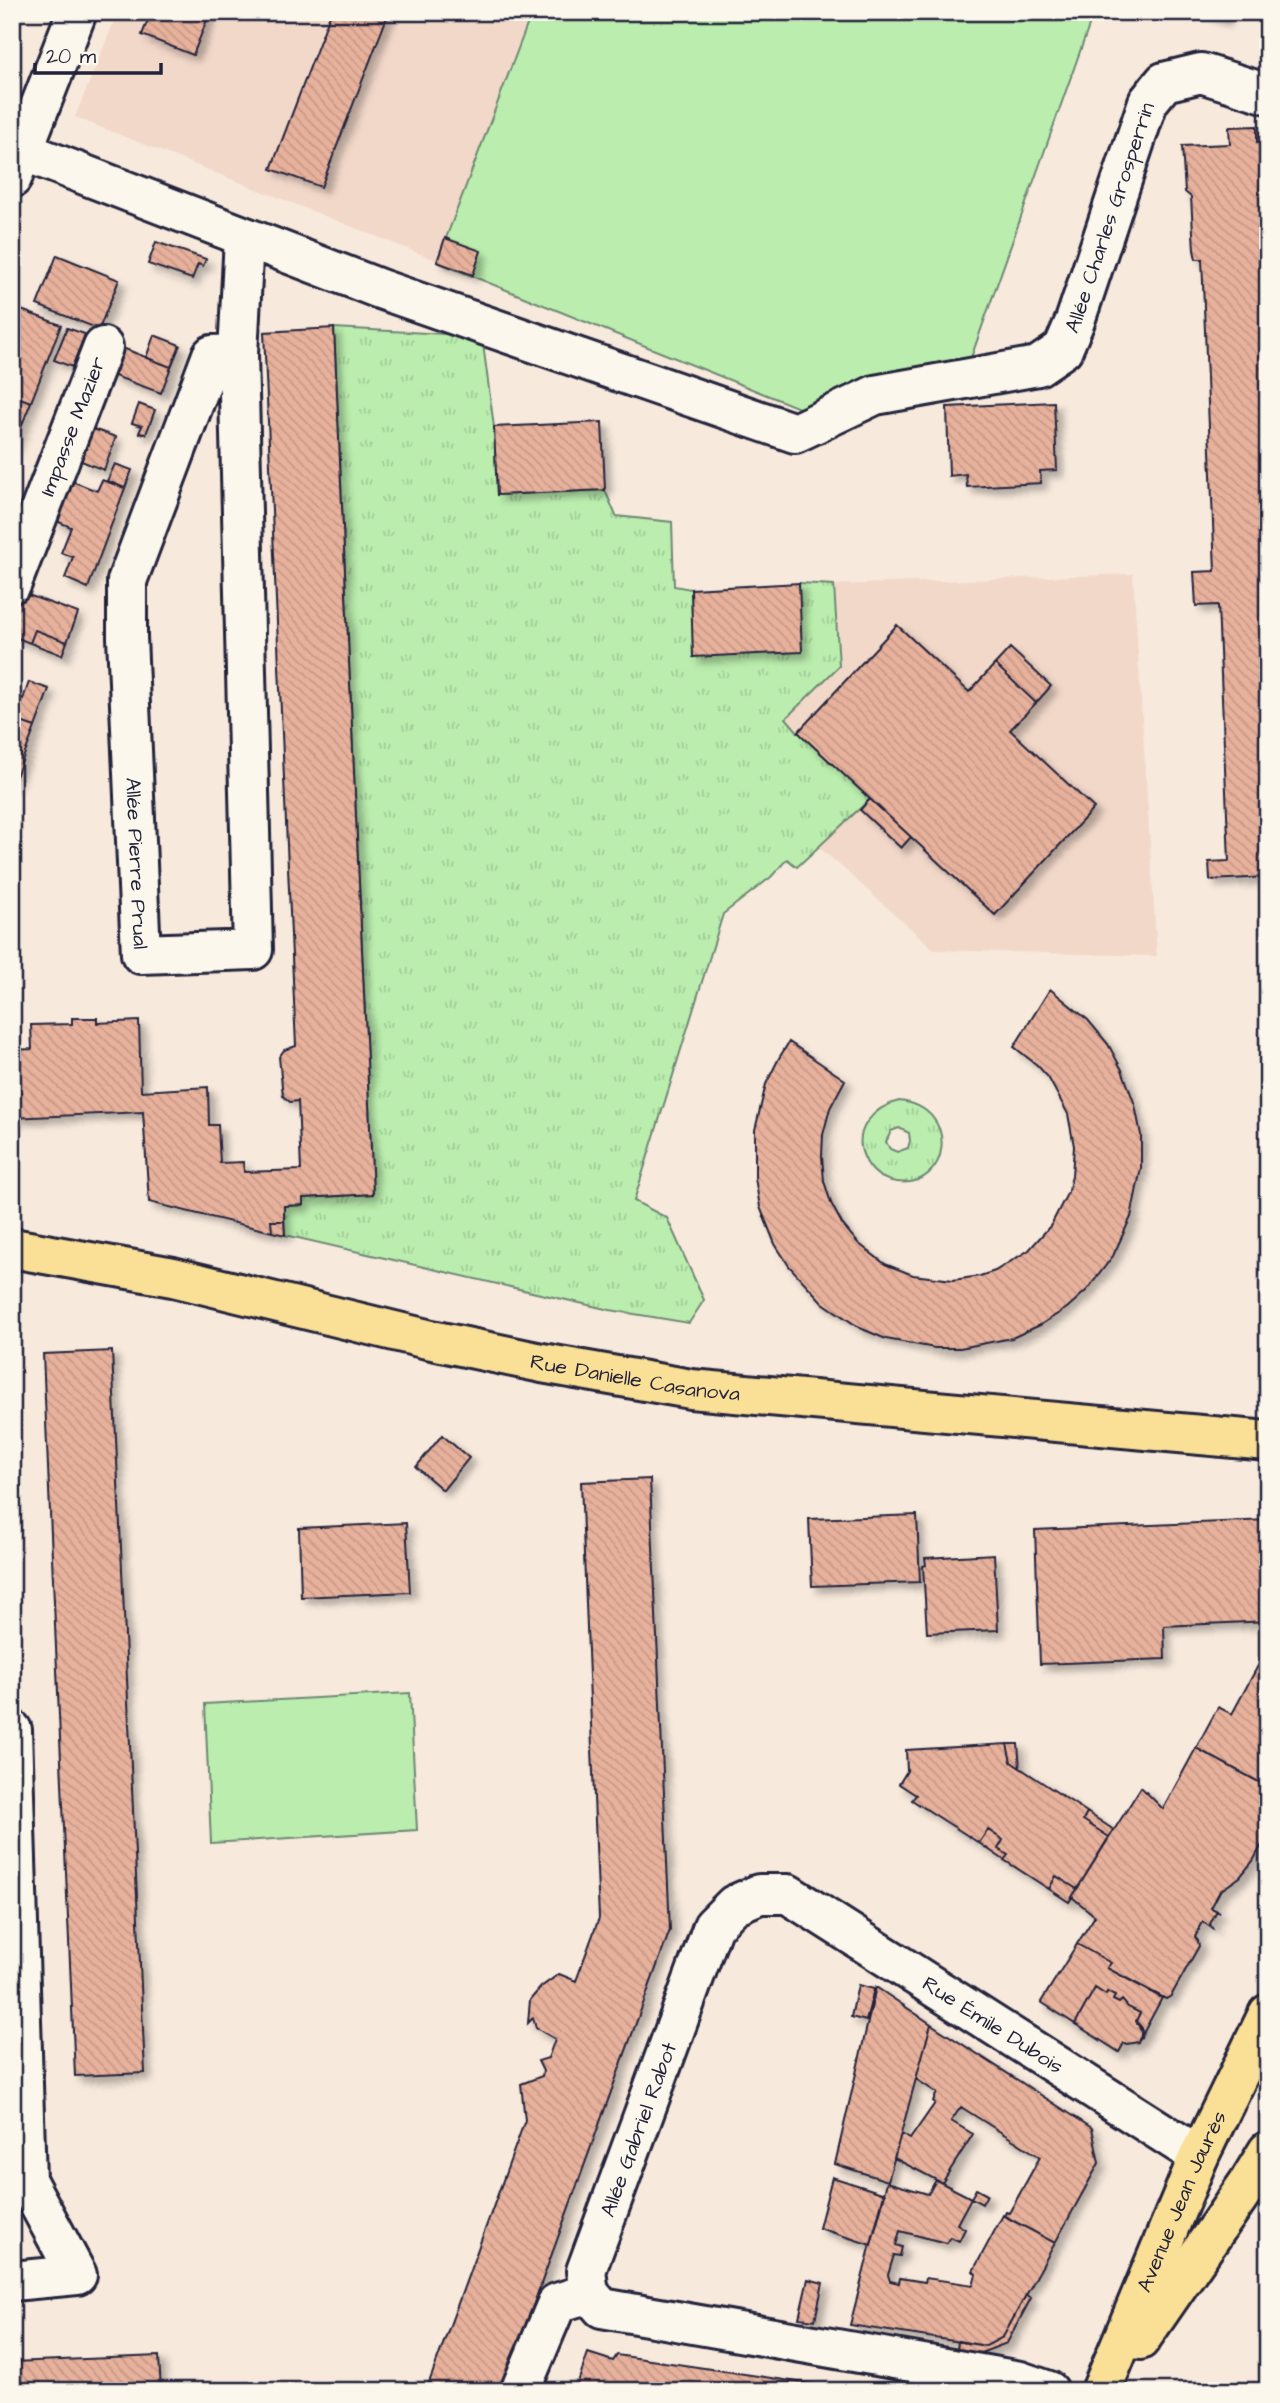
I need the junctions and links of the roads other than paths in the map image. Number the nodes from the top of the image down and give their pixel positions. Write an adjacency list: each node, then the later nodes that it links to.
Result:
1 (77, 12): 3 (street)
2 (1268, 94): 4 (street, Allée Charles Grosperrin)
3 (18, 165): 4 (street)
4 (244, 238): 6 (street, Allée Pierre Prual)
5 (103, 347): 7 (street, Impasse Mazier)
6 (238, 354): 6 (street, Allée Pierre Prual)
7 (12, 583)
8 (12, 1248): 9 (main road, Rue Danielle Casanova)
9 (1268, 1441)
10 (12, 1730): 15 (street)
11 (788, 1894): 14 (street, Rue Émile Dubois); 16 (street, Allée Gabriel Rabot)
12 (1268, 2014): 14 (main road, Avenue Jean Jaurès)
13 (1268, 2151): 19 (main road, Avenue Jean Jaurès)
14 (1199, 2155): 19 (main road, Avenue Jean Jaurès)
15 (12, 2281)
16 (596, 2301): 17 (street); 18 (street)
17 (520, 2391)
18 (1049, 2391)
19 (1103, 2391)

